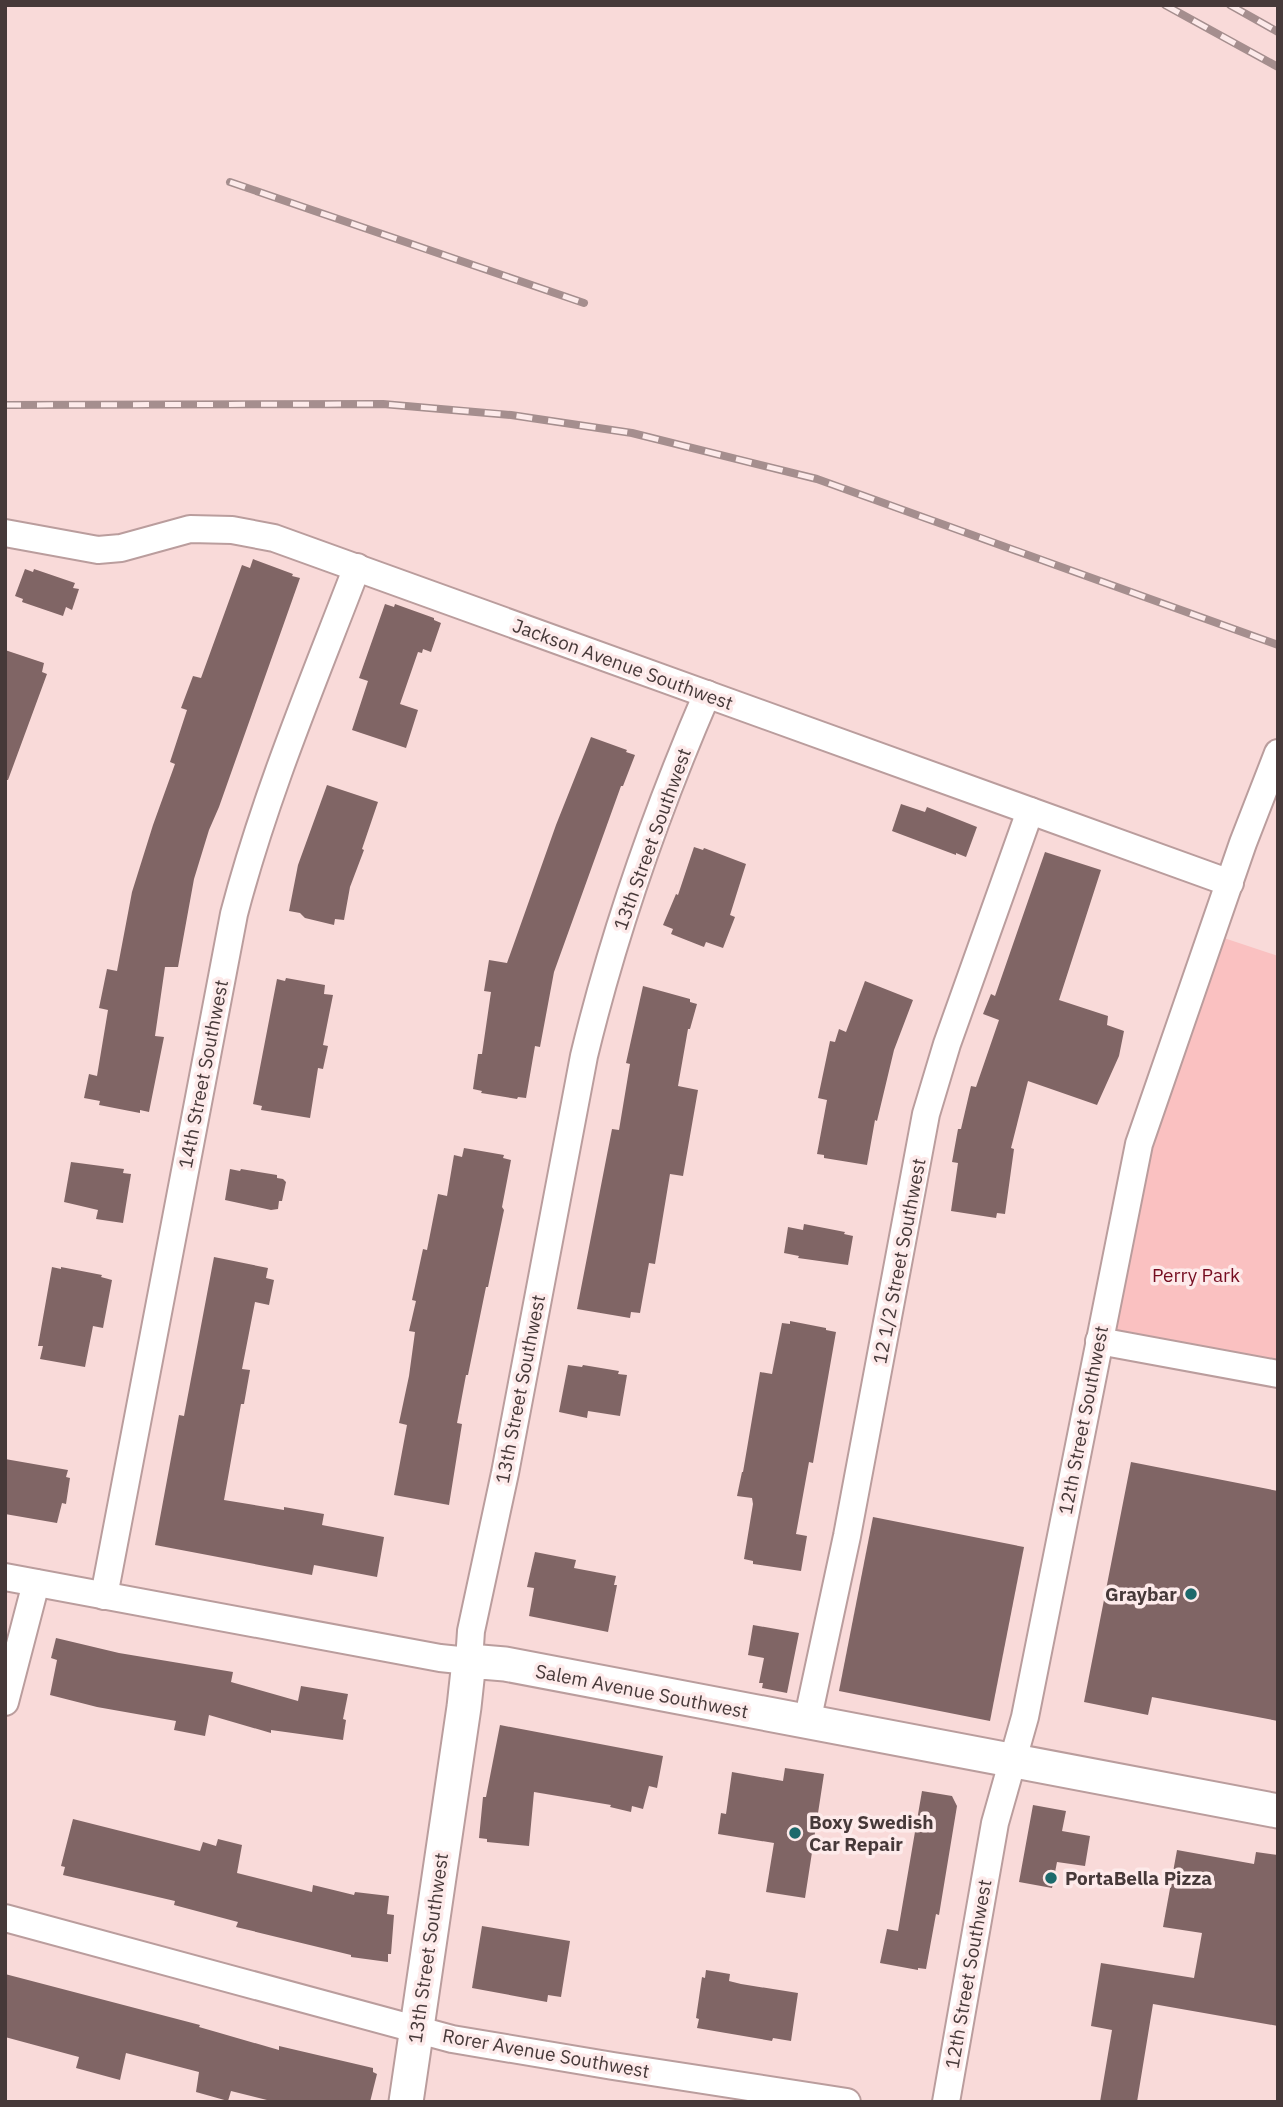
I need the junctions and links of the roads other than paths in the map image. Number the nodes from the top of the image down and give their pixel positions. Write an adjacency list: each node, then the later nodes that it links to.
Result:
1 (5, 533): 2 (street, Jackson Avenue Southwest)
2 (357, 567): 3 (street, Jackson Avenue Southwest); 11 (street, 14th Street Southwest)
3 (707, 694): 5 (street, Jackson Avenue Southwest); 12 (street, 13th Street Southwest)
4 (1278, 753): 6 (street, 12th Street Southwest)
5 (1030, 811): 6 (street, Jackson Avenue Southwest); 14 (street, 12 1/2 Street Southwest)
6 (1230, 883): 7 (street, 12th Street Southwest)
7 (1098, 1341): 8 (street); 15 (street, 12th Street Southwest)
8 (1278, 1374)
9 (5, 1577): 10 (street, Salem Avenue Southwest)
10 (36, 1583): 11 (street, Salem Avenue Southwest); 13 (street)
11 (104, 1596): 12 (street, Salem Avenue Southwest)
12 (469, 1661): 14 (street, Salem Avenue Southwest); 18 (street, 13th Street Southwest)
13 (5, 1702)
14 (807, 1722): 15 (street, Salem Avenue Southwest)
15 (1013, 1760): 16 (street, Salem Avenue Southwest); 21 (street, 12th Street Southwest)
16 (1278, 1811)
17 (5, 1918): 18 (street, Rorer Avenue Southwest)
18 (417, 2029): 19 (street, 13th Street Southwest); 20 (street, Rorer Avenue Southwest)
19 (406, 2102)
20 (847, 2102)
21 (946, 2102)

